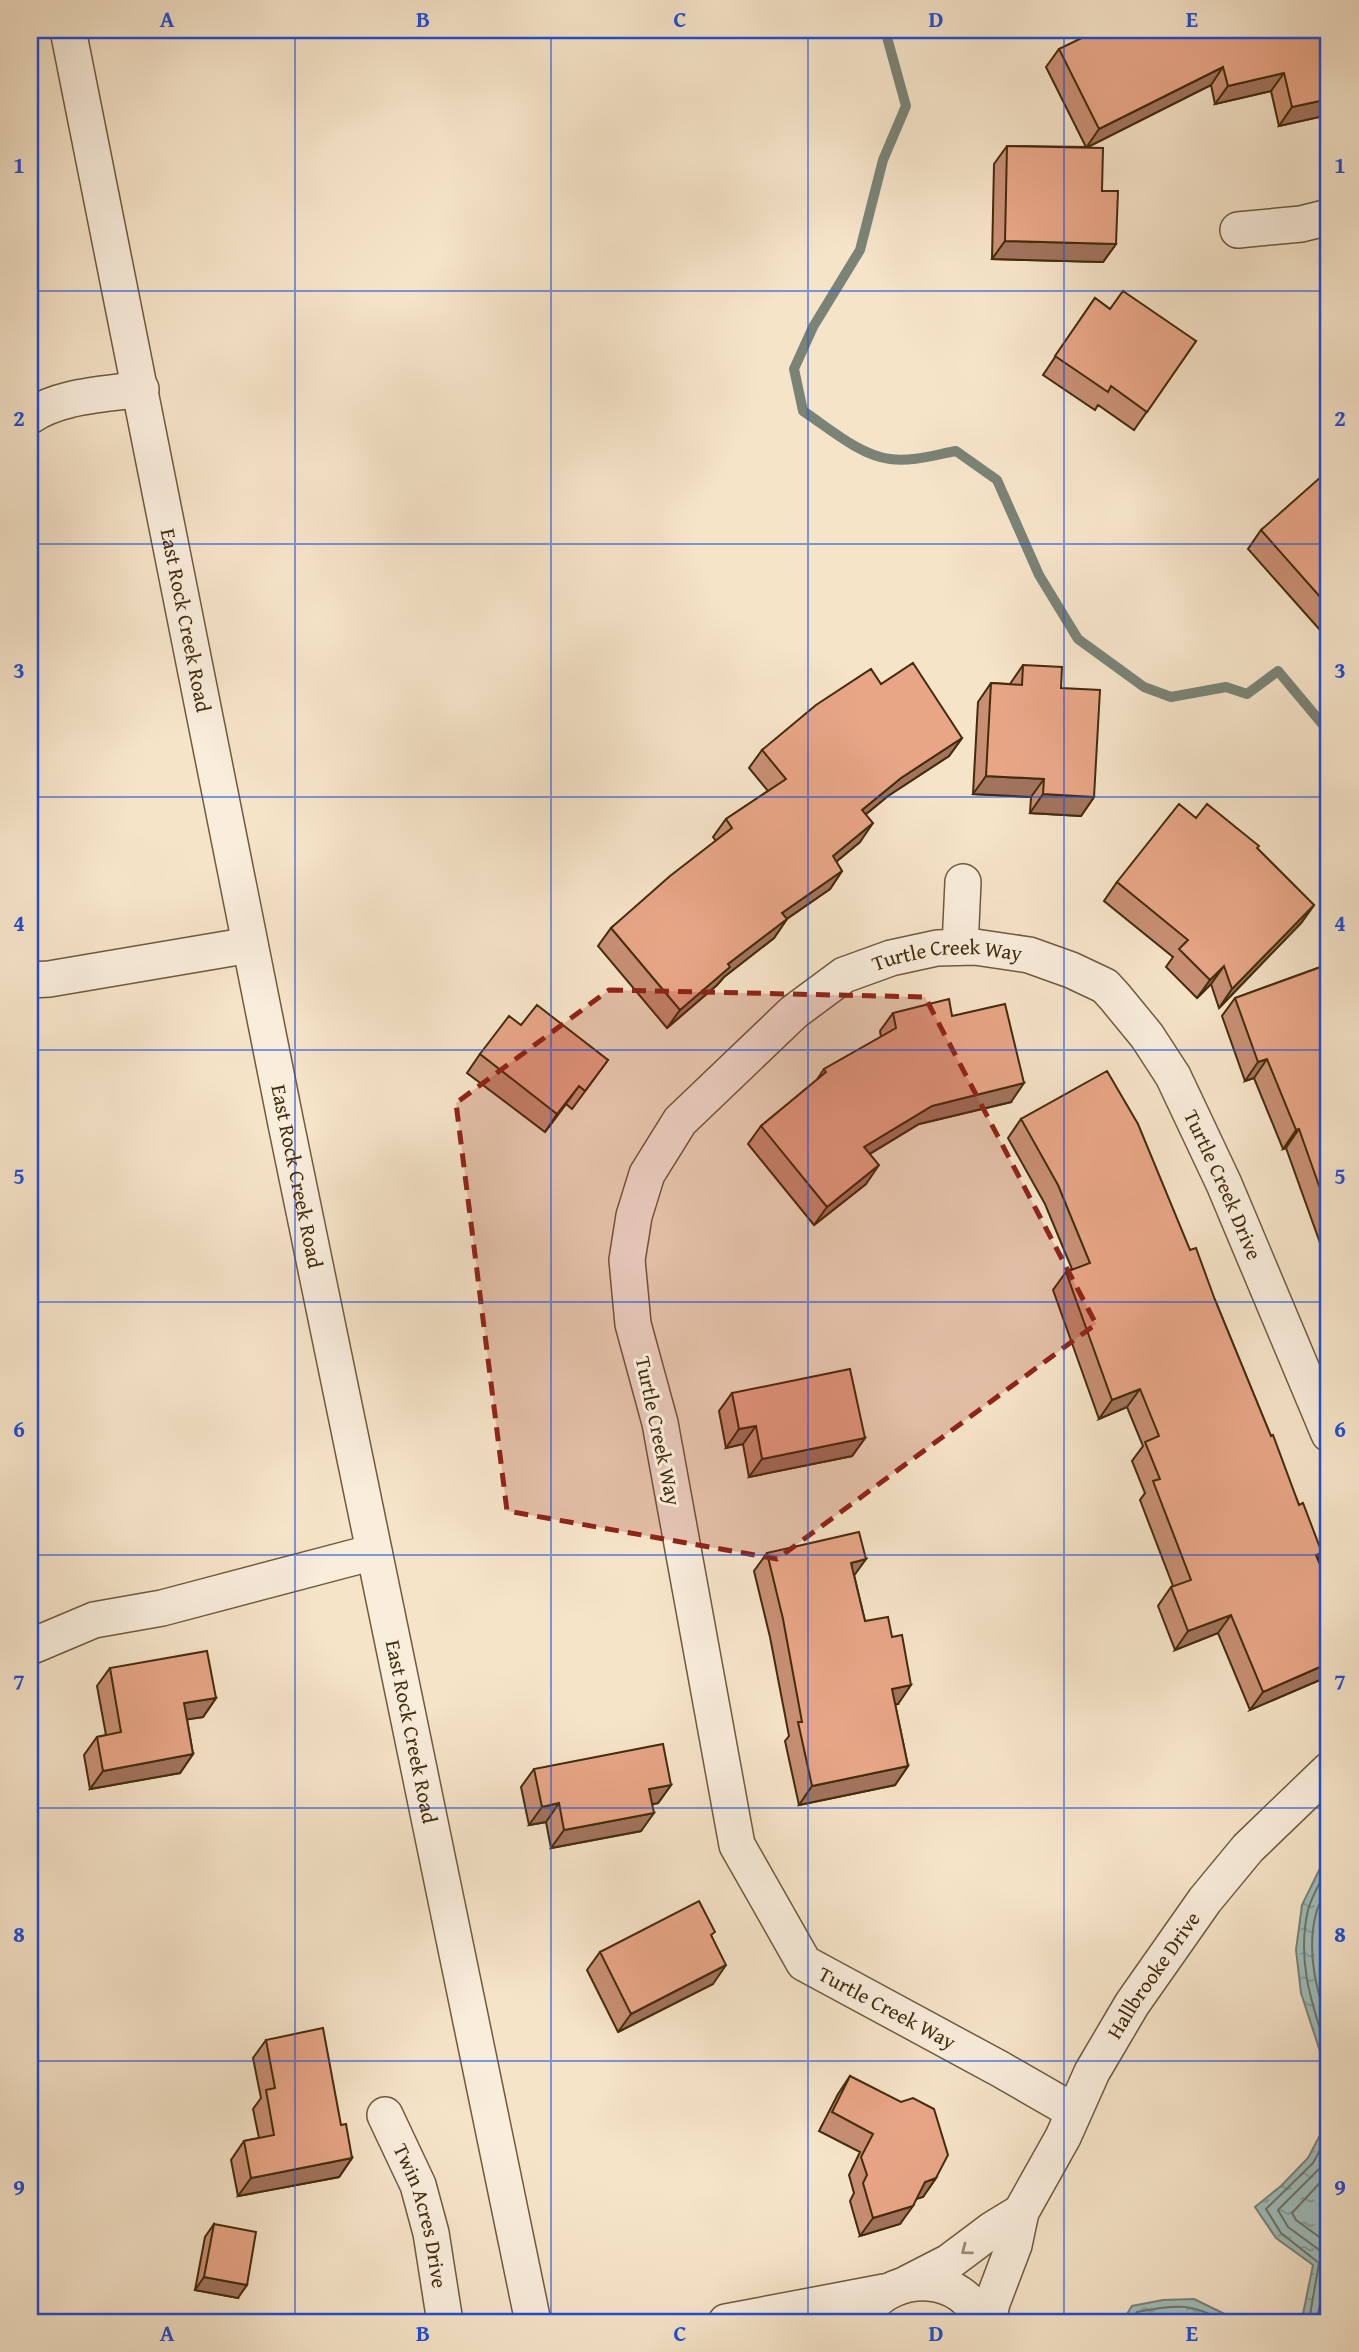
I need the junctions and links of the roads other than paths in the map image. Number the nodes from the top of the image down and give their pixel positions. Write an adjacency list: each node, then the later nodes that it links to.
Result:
1 (68, 30): 4 (street, East Rock Creek Road)
2 (1329, 216): 3 (street)
3 (1238, 230)
4 (141, 389): 5 (street); 7 (street, East Rock Creek Road)
5 (30, 416)
6 (964, 882): 8 (street)
7 (250, 945): 10 (street); 12 (street, East Rock Creek Road)
8 (960, 947): 9 (street, Turtle Creek Way); 15 (street, Turtle Creek Way)
9 (1071, 970): 11 (street, Turtle Creek Drive)
10 (30, 980)
11 (1329, 1434)
12 (374, 1552): 13 (street); 20 (street, East Rock Creek Road)
13 (30, 1647)
14 (1329, 1770): 15 (street, Hallbrooke Drive)
15 (1073, 2111): 17 (street, Hallbrooke Drive)
16 (385, 2115): 19 (street, Twin Acres Drive)
17 (1021, 2212): 18 (street, Hallbrooke Drive, one-way to 18); 24 (street, Hallbrooke Drive)
18 (896, 2288): 21 (street, Hallbrooke Drive); 22 (street, Hallbrooke Drive); 23 (street, Hallbrooke Drive)
19 (446, 2322)
20 (533, 2322)
21 (726, 2322)
22 (861, 2322)
23 (981, 2322)
24 (988, 2322)

